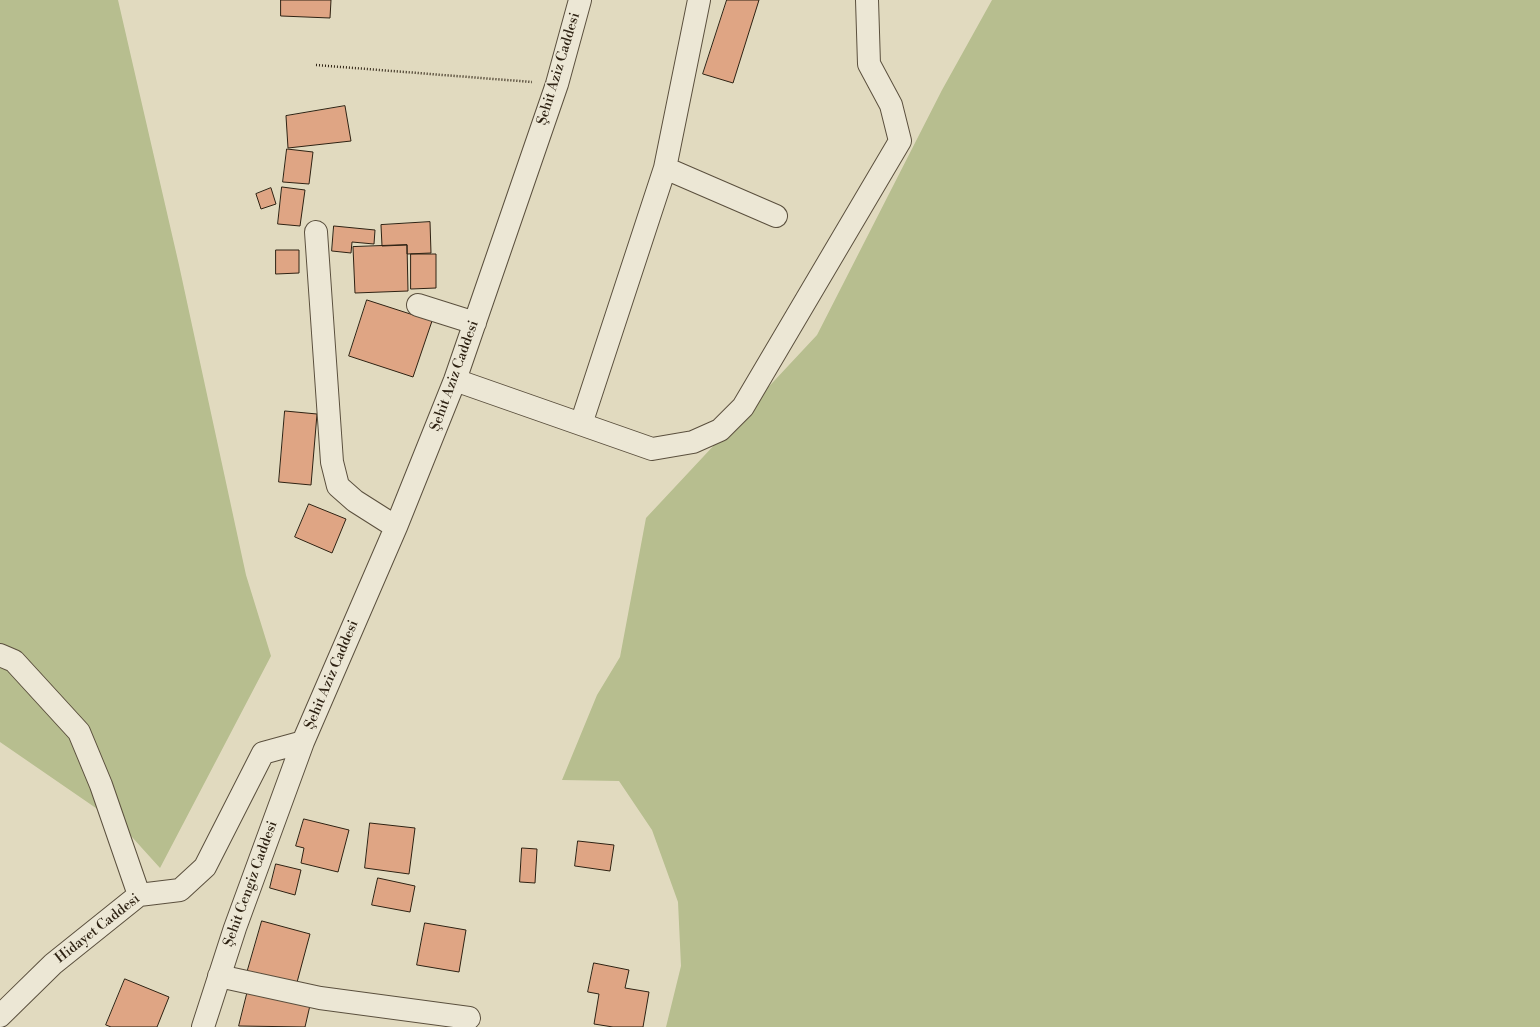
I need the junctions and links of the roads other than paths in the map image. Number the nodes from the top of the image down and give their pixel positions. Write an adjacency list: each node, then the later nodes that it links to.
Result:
1 (580, 0): 8 (street, Şehit Aziz Caddesi)
2 (699, 0): 4 (street)
3 (867, 0): 10 (street)
4 (665, 168): 5 (street); 10 (street)
5 (776, 216)
6 (316, 232): 11 (street)
7 (418, 305): 8 (street)
8 (475, 323): 9 (street, Şehit Aziz Caddesi)
9 (455, 380): 10 (street); 11 (street, Şehit Aziz Caddesi)
10 (581, 424)
11 (396, 527): 13 (street, Şehit Aziz Caddesi)
12 (0, 655): 14 (street)
13 (303, 742): 14 (street, Hidayet Caddesi); 15 (street, Şehit Cengiz Caddesi)
14 (139, 894): 16 (street, Hidayet Caddesi)
15 (219, 976): 17 (street); 18 (street, Şehit Cengiz Caddesi)
16 (0, 1016)
17 (469, 1018)
18 (203, 1027)

